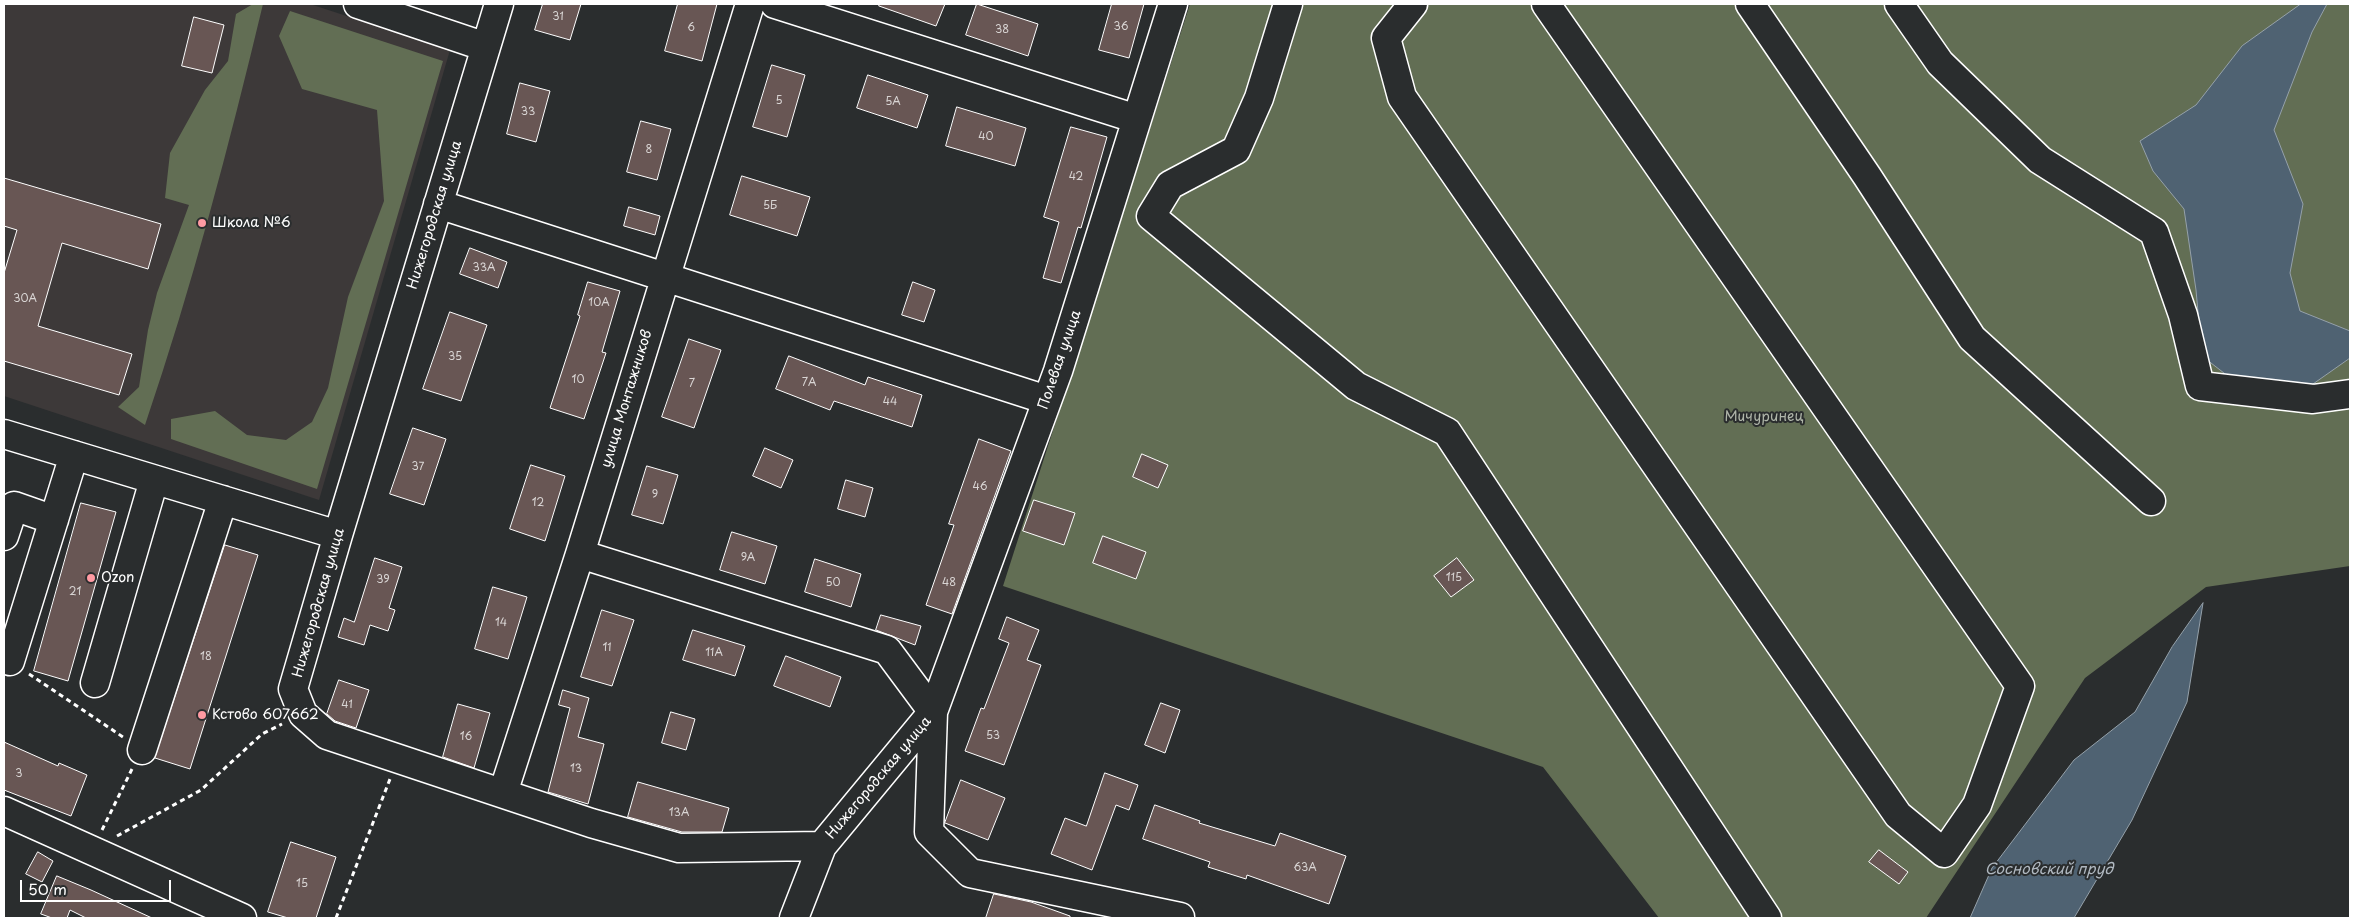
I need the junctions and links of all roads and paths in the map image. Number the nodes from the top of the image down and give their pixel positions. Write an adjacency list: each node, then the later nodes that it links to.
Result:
1 (358, 4): 11 (street)
2 (500, 4): 11 (street, Нижегородская улица)
3 (750, 4): 14 (street, улица Монтажников)
4 (775, 4): 12 (street)
5 (1173, 4): 12 (street, Полевая улица)
6 (1288, 4): 38 (street)
7 (1413, 4): 8 (street)
8 (1546, 4)
9 (1750, 4): 21 (street)
10 (1899, 4): 15 (street)
11 (486, 46): 13 (street, Нижегородская улица)
12 (1137, 119): 16 (street, Полевая улица)
13 (438, 204): 14 (street); 23 (street, Нижегородская улица)
14 (664, 276): 16 (street); 25 (street, улица Монтажников)
15 (2347, 396)
16 (1047, 400): 28 (street, Полевая улица)
17 (4, 434): 18 (street)
18 (74, 455): 19 (street); 22 (street)
19 (154, 480): 20 (street); 27 (street)
20 (223, 500): 23 (street); 29 (street)
21 (2151, 501)
22 (54, 520): 24 (street); 26 (street)
23 (338, 535): 30 (street, Нижегородская улица)
24 (4, 536)
25 (580, 554): 28 (street); 31 (street, улица Монтажников)
26 (4, 659)
27 (95, 683)
28 (933, 712): 33 (street, Нижегородская улица); 34 (street)
29 (142, 750)
30 (398, 758): 31 (street, Нижегородская улица); 36 (path)
31 (503, 793): 33 (street, Нижегородская улица)
32 (4, 811): 35 (street)
33 (822, 846): 37 (street)
34 (1180, 917)
35 (242, 918)
36 (336, 918)
37 (794, 918)
38 (1768, 918)

